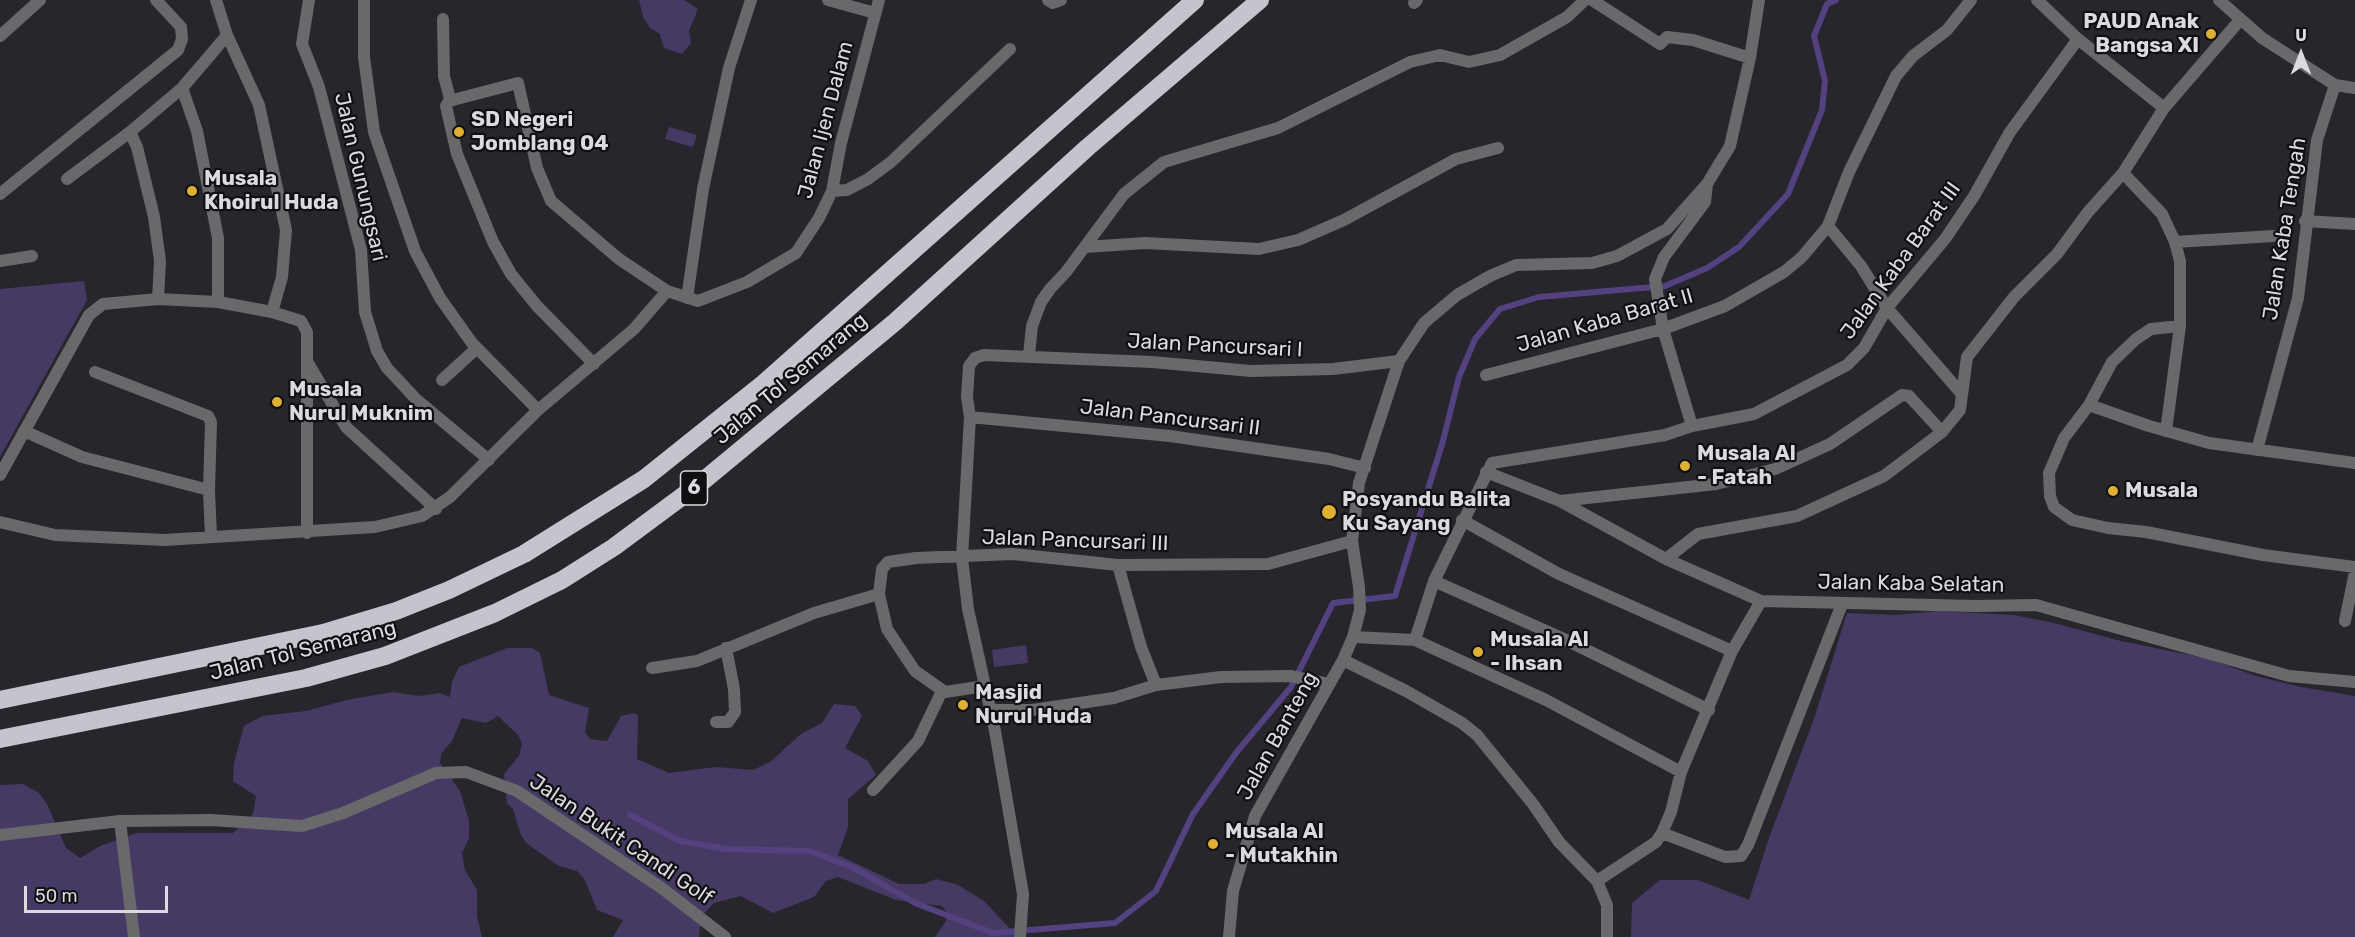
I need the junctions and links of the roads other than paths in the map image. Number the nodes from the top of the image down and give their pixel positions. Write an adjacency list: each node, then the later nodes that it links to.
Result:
1 (40, 0): 23 (street)
2 (156, 0): 38 (street)
3 (216, 0): 22 (street)
4 (309, 0): 72 (street, Jalan Gunungsari)
5 (364, 0): 55 (street, Jalan Gunungsari)
6 (750, 0): 48 (street)
7 (828, 0): 19 (street)
8 (879, 0): 19 (street, Jalan Ijen Dalam)
9 (1048, 0): 10 (street)
10 (1061, 0)
11 (1195, 0): 106 (highway, Jalan Tol Semarang / 6)
12 (1260, 0): 110 (highway, Jalan Tol Semarang / 6)
13 (1586, 0): 44 (street)
14 (1592, 0): 26 (street)
15 (1759, 0): 26 (street)
16 (1971, 0): 41 (street, Jalan Kaba Barat II)
17 (2037, 0): 24 (street)
18 (2219, 0): 21 (street)
19 (875, 13): 37 (street, Jalan Ijen Dalam)
20 (443, 19): 30 (street)
21 (2240, 20): 27 (street); 31 (street)
22 (227, 35): 28 (street); 52 (street)
23 (0, 36)
24 (2078, 39): 31 (street); 51 (street, Jalan Kaba Barat III)
25 (1010, 49): 37 (street)
26 (1750, 58): 36 (street)
27 (2335, 85): 29 (street); 39 (street, Jalan Kaba Tengah)
28 (182, 88): 32 (street); 50 (street)
29 (2355, 88)
30 (450, 99): 47 (street, Jalan Ijen Dalam); 59 (street)
31 (2164, 108): 34 (street)
32 (130, 132): 35 (street); 49 (street)
33 (1498, 148): 44 (street)
34 (2123, 173): 43 (street); 63 (street)
35 (67, 179)
36 (1707, 184): 54 (street); 57 (street, Jalan Banteng)
37 (832, 192): 48 (street, Jalan Ijen Dalam)
38 (0, 194)
39 (2305, 221): 40 (street); 71 (street, Jalan Kaba Tengah)
40 (2355, 224)
41 (1828, 226): 51 (street); 54 (street, Jalan Kaba Barat II)
42 (2274, 236): 43 (street)
43 (2175, 242): 53 (street)
44 (1085, 247): 56 (street)
45 (32, 256): 46 (street)
46 (0, 261)
47 (667, 291): 48 (street, Jalan Ijen Dalam); 59 (street)
48 (687, 298)
49 (158, 299): 50 (street); 68 (street)
50 (219, 303): 52 (street)
51 (1887, 308): 63 (street); 67 (street, Jalan Kaba Barat III)
52 (272, 312): 58 (street)
53 (2180, 326): 64 (street); 69 (street)
54 (1663, 329): 61 (street, Jalan Kaba Barat II); 67 (street)
55 (477, 348): 62 (street); 65 (street, Jalan Gunungsari)
56 (1029, 355): 57 (street, Jalan Pancursari I); 66 (street, Jalan Pancursari I)
57 (1399, 361): 74 (street, Jalan Banteng)
58 (308, 363): 79 (street); 82 (street)
59 (594, 364): 65 (street)
60 (95, 372): 77 (street)
61 (1486, 375)
62 (442, 380)
63 (1961, 393): 70 (street)
64 (2089, 405): 69 (street); 88 (street)
65 (538, 410): 72 (street)
66 (970, 417): 74 (street, Jalan Pancursari II); 85 (street, Jalan Pancursari I)
67 (1692, 426): 75 (street, Jalan Kaba Barat III)
68 (24, 431): 76 (street); 77 (street)
69 (2166, 431): 71 (street)
70 (1941, 432): 78 (street); 86 (street)
71 (2257, 450): 73 (street)
72 (489, 460): 79 (street)
73 (2355, 463)
74 (1365, 468): 84 (street, Jalan Banteng)
75 (1486, 472): 78 (street, Jalan Kaba Selatan); 80 (street)
76 (0, 475)
77 (209, 490): 83 (street)
78 (1560, 501): 86 (street, Jalan Kaba Selatan)
79 (436, 508): 82 (street)
80 (1462, 520): 90 (street); 98 (street)
81 (0, 522): 83 (street)
82 (307, 533): 83 (street)
83 (212, 537)
84 (1352, 541): 87 (street, Jalan Pancursari III); 95 (street, Jalan Banteng)
85 (962, 558): 87 (street, Jalan Pancursari III); 91 (street, Jalan Pancursari III); 104 (street, Jalan Pancursari I)
86 (1666, 559): 92 (street, Jalan Kaba Selatan)
87 (1118, 565): 103 (street)
88 (2355, 567)
89 (2355, 572): 94 (street)
90 (1434, 581): 96 (street); 108 (street)
91 (879, 594): 97 (street); 105 (street)
92 (1761, 601): 93 (street, Jalan Kaba Selatan); 98 (street)
93 (1842, 604): 101 (street, Jalan Kaba Selatan); 114 (street)
94 (2345, 621)
95 (1353, 637): 96 (street); 99 (street, Jalan Banteng)
96 (1415, 640): 111 (street)
97 (726, 648): 100 (street); 109 (street)
98 (1732, 651): 108 (street)
99 (1343, 660): 102 (street, Jalan Banteng); 116 (street)
100 (652, 668)
101 (2355, 682)
102 (1329, 684): 103 (street); 120 (street, Jalan Banteng)
103 (1156, 685): 107 (street)
104 (985, 686): 105 (street); 107 (street, Jalan Pancursari I)
105 (942, 691): 112 (street)
106 (0, 700)
107 (990, 710): 117 (street, Jalan Pancursari I)
108 (1708, 710): 111 (street)
109 (716, 722)
110 (0, 739)
111 (1680, 772): 114 (street)
112 (873, 790)
113 (120, 821): 115 (street, Jalan Bukit Candi Golf); 118 (street); 119 (street, Jalan Bukit Candi Golf)
114 (1662, 833): 116 (street)
115 (0, 835)
116 (1597, 881): 121 (street)
117 (1021, 935)
118 (134, 937)
119 (725, 937)
120 (1229, 937)
121 (1607, 937)

